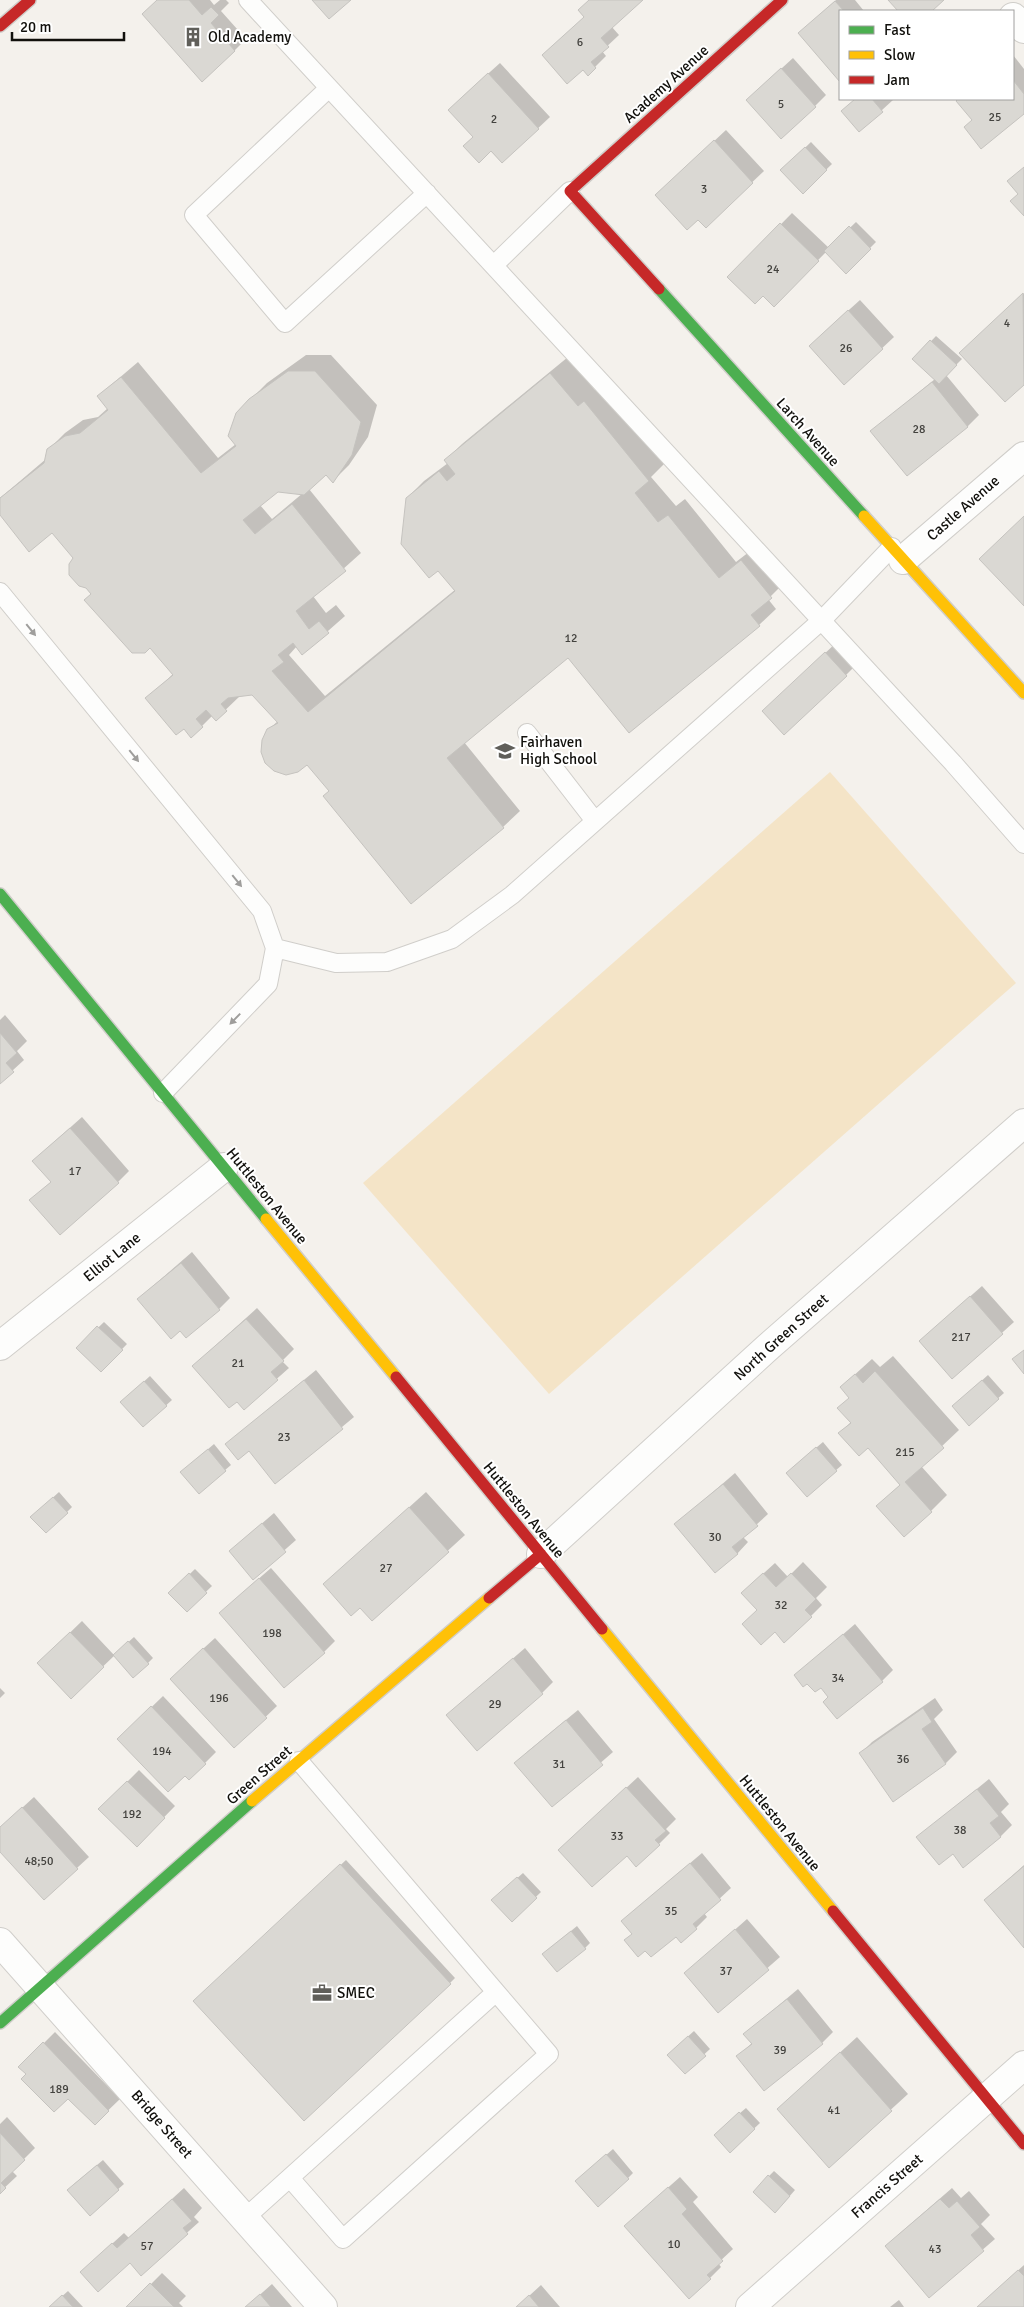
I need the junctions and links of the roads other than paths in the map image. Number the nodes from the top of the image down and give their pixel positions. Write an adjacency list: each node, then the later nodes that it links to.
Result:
1 (30, 0): 7 (main road)
2 (248, 0): 9 (lane)
3 (782, 0): 10 (main road, Academy Avenue)
4 (998, 0): 5 (street)
5 (1007, 10)
6 (1014, 18): 8 (street)
7 (0, 26)
8 (1024, 29)
9 (329, 88): 11 (lane); 11 (lane)
10 (570, 191): 12 (lane); 14 (main road, Larch Avenue)
11 (427, 193): 12 (lane)
12 (494, 266): 16 (lane)
13 (1024, 456): 14 (street, Castle Avenue)
14 (897, 553): 16 (lane); 17 (main road, Larch Avenue)
15 (0, 592): 22 (lane, one-way to 22)
16 (822, 620): 19 (lane); 20 (lane)
17 (1024, 693)
18 (527, 733): 19 (lane)
19 (595, 821): 22 (lane)
20 (1024, 844)
21 (0, 894): 23 (main road, Huttleston Avenue)
22 (275, 948): 23 (lane, one-way to 23)
23 (163, 1093): 25 (main road, Huttleston Avenue)
24 (1024, 1123): 27 (street, North Green Street)
25 (224, 1167): 26 (street, Elliot Lane); 27 (main road, Huttleston Avenue)
26 (0, 1346)
27 (541, 1554): 28 (main road, Green Street); 34 (main road, Huttleston Avenue)
28 (298, 1761): 30 (main road, Green Street); 31 (lane)
29 (0, 1942): 30 (street, Bridge Street)
30 (41, 1986): 32 (main road, Green Street); 37 (street, Bridge Street)
31 (496, 1992): 36 (lane); 36 (lane)
32 (0, 2023)
33 (1024, 2065): 34 (street, Francis Street)
34 (986, 2098): 35 (main road, Huttleston Avenue); 39 (street, Francis Street)
35 (1024, 2144)
36 (290, 2178): 37 (lane)
37 (245, 2218): 38 (street, Bridge Street)
38 (323, 2307)
39 (750, 2307)

